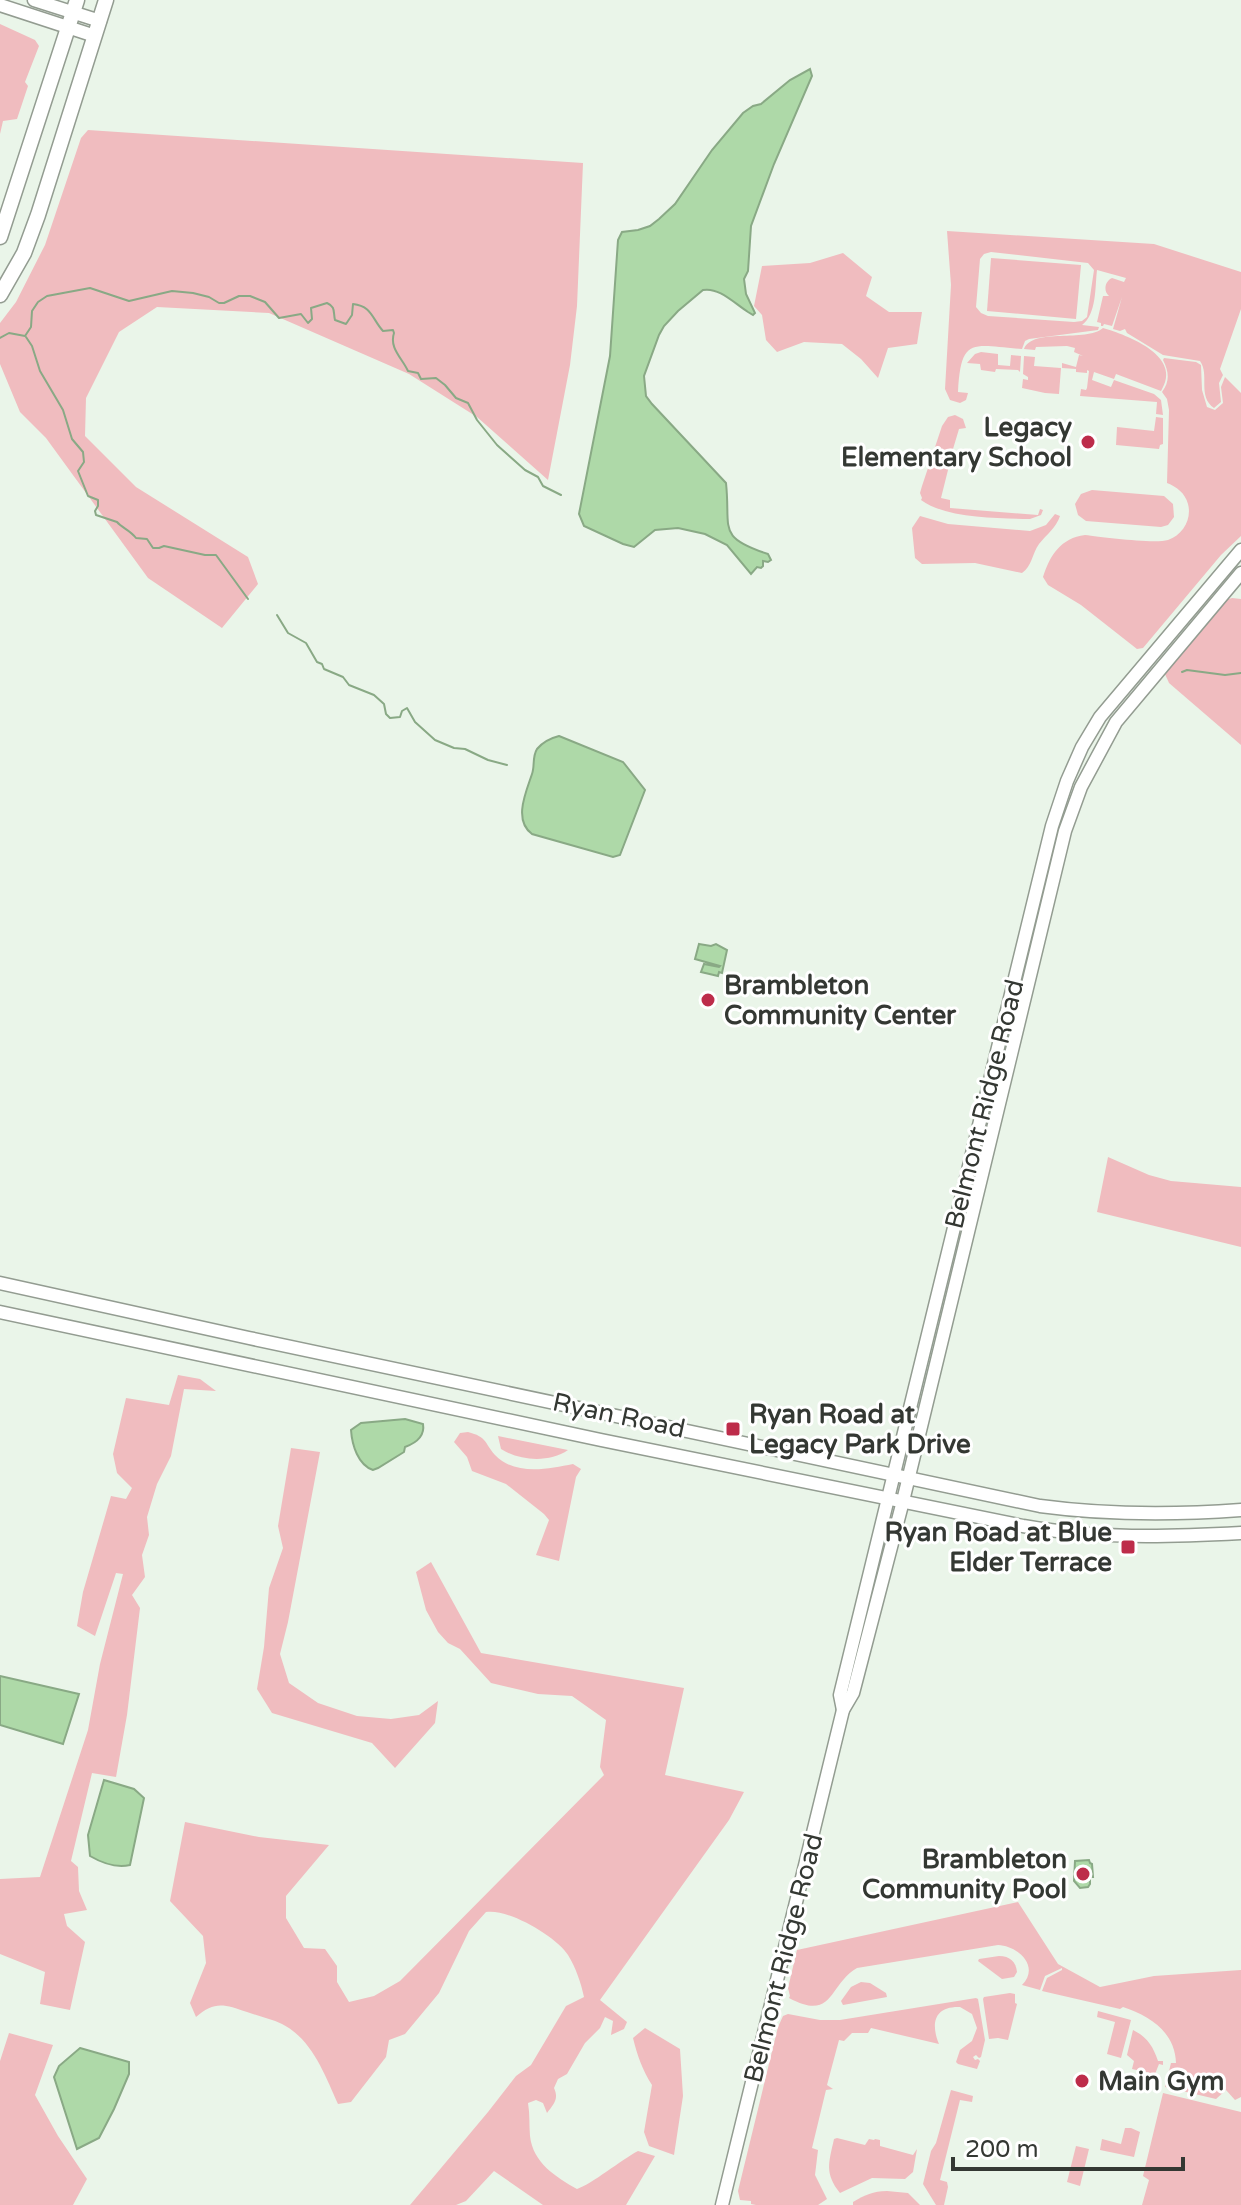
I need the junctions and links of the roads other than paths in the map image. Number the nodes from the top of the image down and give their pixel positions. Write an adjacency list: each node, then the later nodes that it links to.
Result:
1 (34, 0): 4 (main road)
2 (106, 0): 5 (main road)
3 (0, 5): 6 (main road)
4 (75, 6): 5 (main road); 6 (main road)
5 (100, 21): 7 (main road)
6 (68, 27): 7 (main road); 8 (main road)
7 (95, 36): 9 (main road)
8 (0, 237)
9 (0, 295)
10 (1241, 550): 14 (main road, Belmont Ridge Road)
11 (1241, 573): 15 (main road, Belmont Ridge Road)
12 (0, 1283): 14 (main road, Ryan Road)
13 (0, 1312): 16 (main road, Ryan Road)
14 (893, 1475): 15 (main road, Ryan Road); 16 (main road, Belmont Ridge Road)
15 (908, 1478): 17 (main road, Belmont Ridge Road); 18 (main road, Ryan Road)
16 (887, 1498): 17 (main road, Ryan Road); 20 (main road, Belmont Ridge Road)
17 (903, 1501): 19 (main road, Ryan Road); 20 (main road, Belmont Ridge Road)
18 (1241, 1510)
19 (1241, 1533)
20 (843, 1710): 21 (main road, Belmont Ridge Road)
21 (722, 2205)

